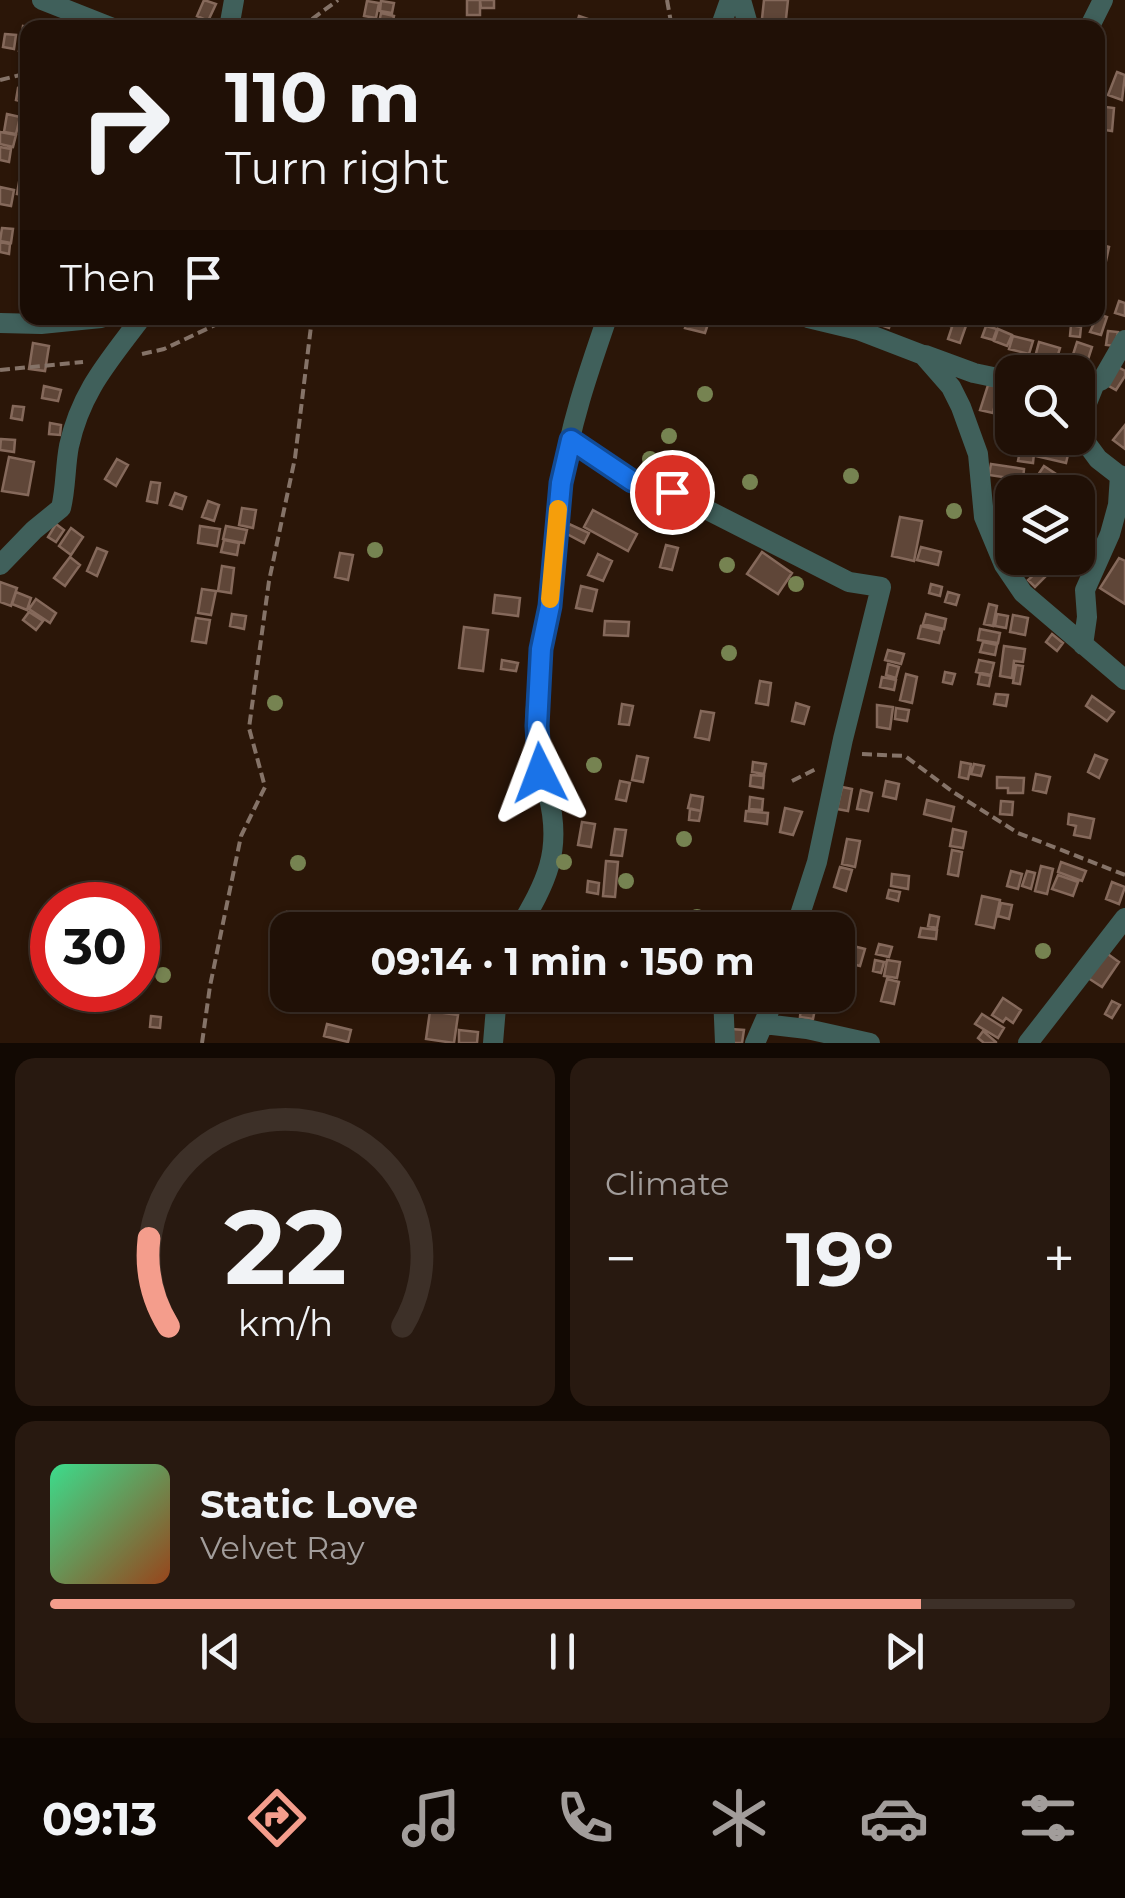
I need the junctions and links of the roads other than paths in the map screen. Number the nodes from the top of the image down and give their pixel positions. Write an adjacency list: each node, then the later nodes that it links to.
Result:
1 (42, 0): 2 (street)
2 (92, 20)
3 (136, 325): 13 (street)
4 (605, 325): 10 (street)
5 (837, 325): 7 (street)
6 (1125, 340): 9 (street)
7 (923, 354): 8 (street); 14 (street)
8 (995, 378)
9 (1095, 383)
10 (571, 440): 16 (street); 17 (street)
11 (1095, 455): 12 (street)
12 (1122, 477): 14 (street)
13 (0, 565)
14 (1083, 646): 15 (street)
15 (1125, 680)
16 (529, 912)
17 (801, 912)
18 (1125, 918): 25 (street)
19 (498, 1012): 22 (street)
20 (723, 1012): 23 (street)
21 (760, 1034): 24 (street)
22 (500, 1041)
23 (725, 1043)
24 (870, 1043)
25 (1028, 1043)

